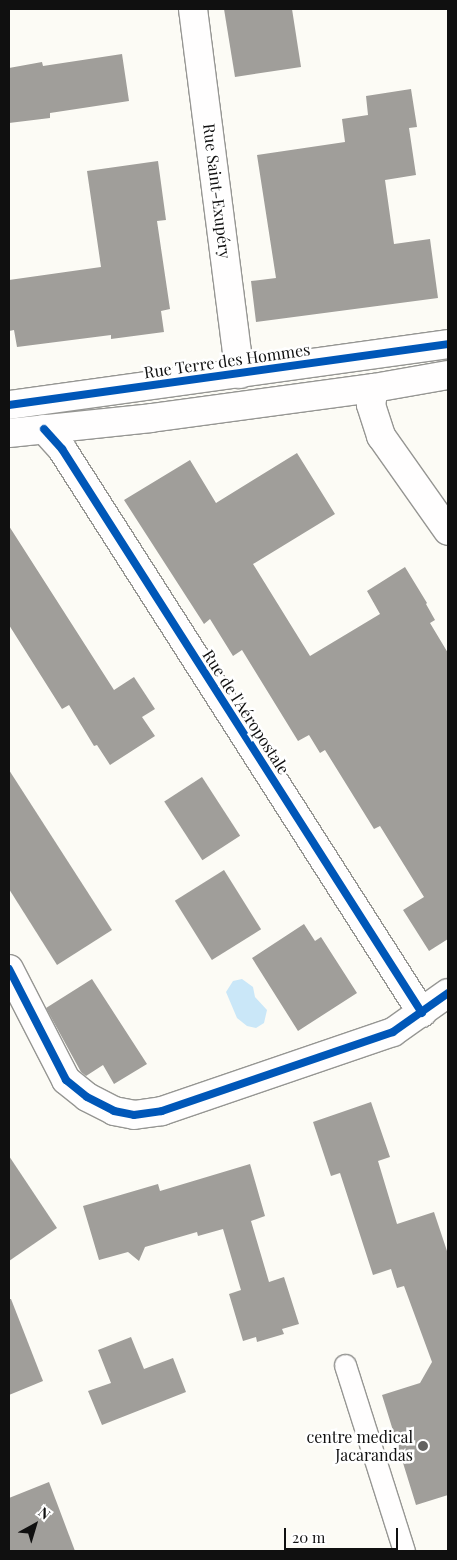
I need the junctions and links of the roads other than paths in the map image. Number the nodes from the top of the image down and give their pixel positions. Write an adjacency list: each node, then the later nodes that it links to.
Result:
1 (193, 9): 3 (street, Rue Saint-Exupéry)
2 (448, 344): 3 (street, Rue Terre des Hommes)
3 (240, 374): 6 (street, Rue Terre des Hommes)
4 (448, 375): 5 (street)
5 (374, 388): 7 (street); 9 (street)
6 (9, 405)
7 (44, 429): 8 (street); 12 (street, Rue de l'Aéropostale)
8 (9, 433)
9 (448, 531)
10 (9, 969): 12 (street)
11 (448, 993): 12 (street)
12 (422, 1012)
13 (345, 1365): 14 (lane)
14 (404, 1551)

